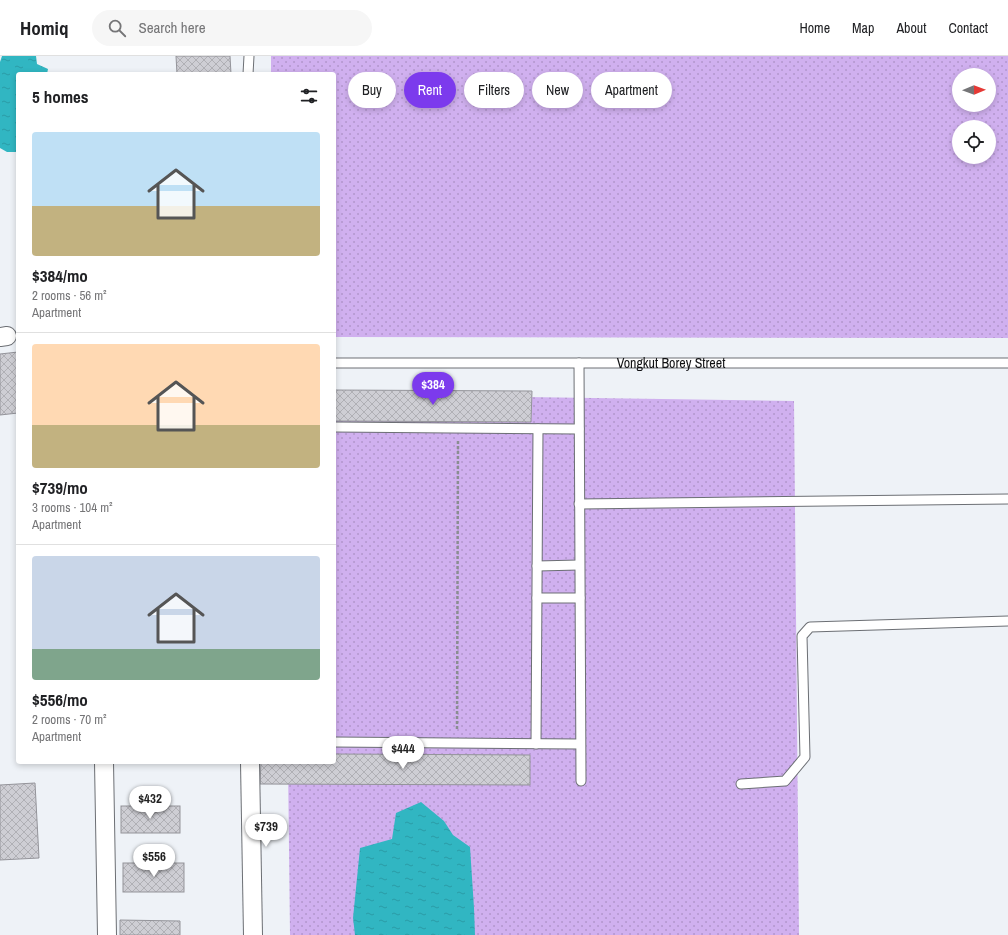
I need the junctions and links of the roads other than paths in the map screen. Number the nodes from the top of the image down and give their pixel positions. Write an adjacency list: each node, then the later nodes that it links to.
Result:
1 (249, 56): 2 (lane)
2 (248, 72)
3 (336, 363): 4 (lane, Vongkut Borey Street)
4 (579, 363): 5 (lane, Vongkut Borey Street); 8 (lane)
5 (1008, 363)
6 (336, 427): 7 (lane)
7 (538, 429): 8 (lane); 12 (lane)
8 (579, 429): 10 (lane)
9 (1008, 499): 10 (lane)
10 (579, 504): 11 (lane)
11 (580, 565): 12 (lane); 14 (lane)
12 (537, 566): 13 (lane)
13 (537, 598): 14 (lane); 17 (lane)
14 (580, 598): 18 (lane)
15 (1008, 621): 22 (lane)
16 (336, 742): 17 (lane)
17 (536, 744): 18 (lane)
18 (580, 744): 21 (lane)
19 (104, 764): 23 (street)
20 (250, 764): 24 (street)
21 (580, 781)
22 (741, 784)
23 (107, 935)
24 (253, 935)

